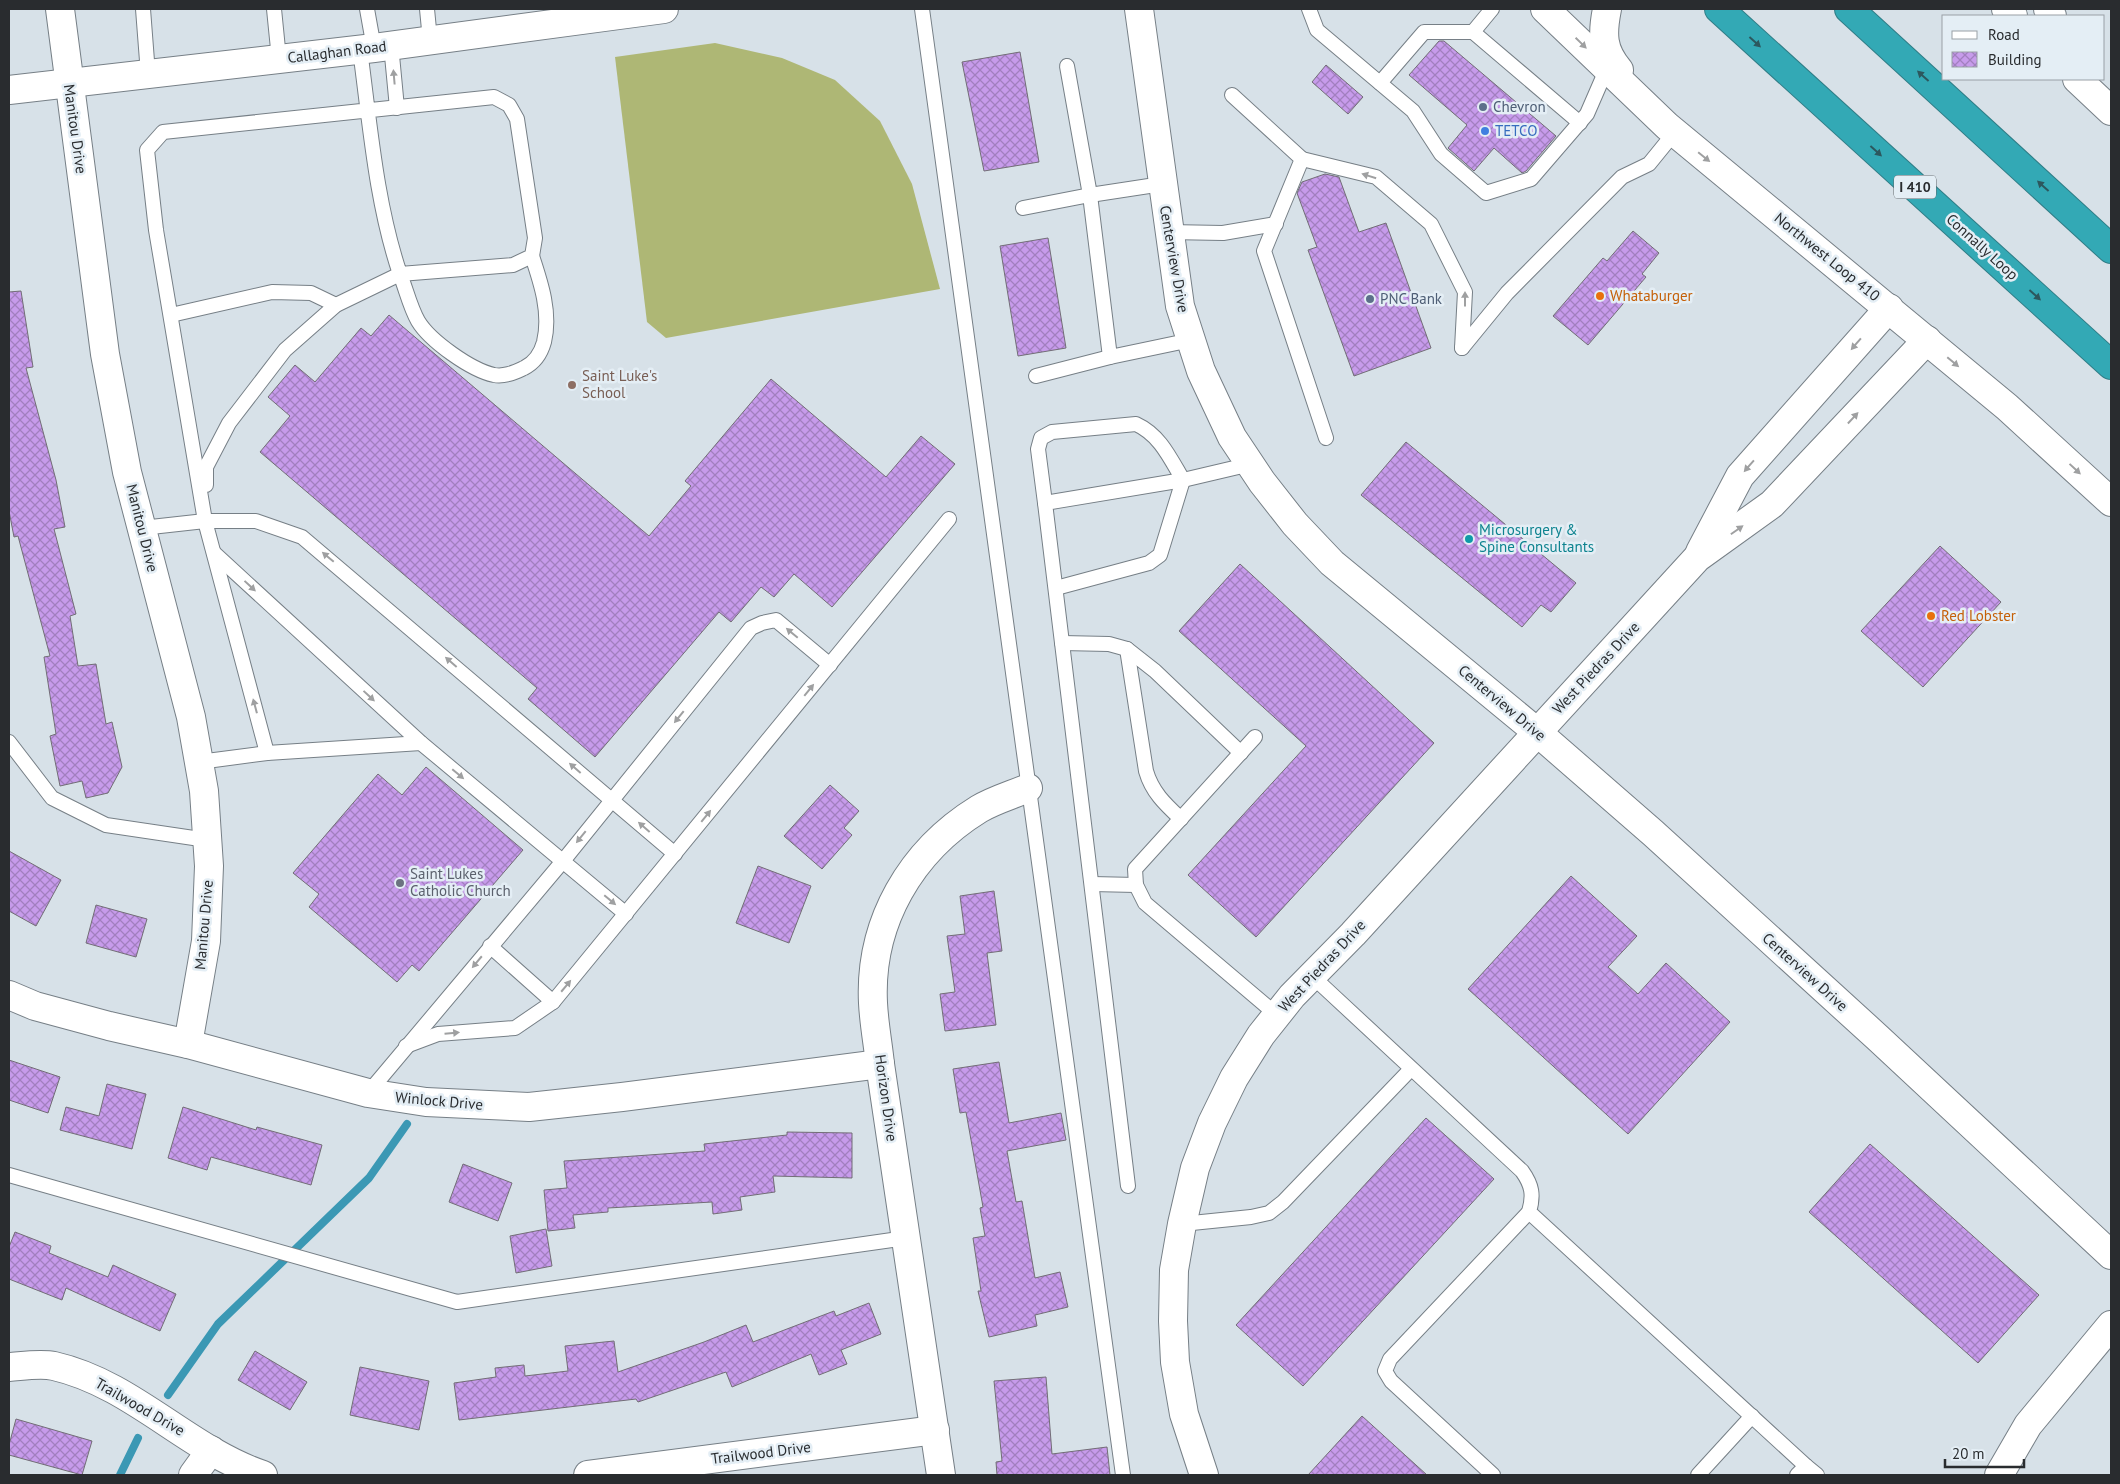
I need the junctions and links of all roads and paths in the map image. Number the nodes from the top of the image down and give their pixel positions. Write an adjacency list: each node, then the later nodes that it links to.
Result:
1 (60, 9): 23 (street, Manitou Drive)
2 (142, 9): 21 (lane)
3 (274, 9): 18 (lane)
4 (367, 9): 17 (lane)
5 (427, 9): 16 (lane)
6 (664, 9): 16 (street, Callaghan Road)
7 (922, 9): 70 (lane)
8 (1139, 9): 33 (street, Centerview Drive)
9 (1309, 9): 24 (lane)
10 (1492, 9): 15 (lane)
11 (1546, 9): 20 (street, Northwest Loop 410, one-way to 20)
12 (1608, 9): 31 (street)
13 (1719, 9): 47 (highway, Connally Loop / I 410, one-way to 47)
14 (1849, 9): 38 (highway, one-way to 14)
15 (1473, 32): 24 (lane); 30 (lane)
16 (430, 40): 17 (street, Callaghan Road)
17 (375, 48): 18 (street, Callaghan Road); 27 (lane, one-way to 17); 29 (lane)
18 (279, 59): 21 (street, Callaghan Road)
19 (1067, 66): 34 (lane)
20 (1607, 68): 30 (lane); 31 (street, Northwest Loop 410)
21 (148, 74): 23 (street, Callaghan Road)
22 (2082, 82): 28 (street)
23 (69, 83): 25 (street, Callaghan Road); 56 (street, Manitou Drive)
24 (1380, 83): 30 (lane)
25 (9, 90)
26 (1232, 95): 32 (lane)
27 (397, 108): 29 (lane); 39 (lane)
28 (2111, 111)
29 (368, 112): 40 (lane); 43 (lane)
30 (1580, 123)
31 (1671, 129): 32 (lane, one-way to 32); 42 (street, Northwest Loop 410, one-way to 42)
32 (1302, 159): 36 (lane)
33 (1162, 184): 34 (lane); 37 (street, Centerview Drive)
34 (1090, 195): 35 (lane); 46 (lane)
35 (1024, 208)
36 (1276, 224): 37 (lane); 49 (lane)
37 (1168, 232): 44 (street, Centerview Drive)
38 (2111, 249)
39 (532, 256): 40 (lane); 40 (lane)
40 (400, 274): 41 (lane)
41 (336, 305): 43 (lane); 55 (lane)
42 (1889, 308): 45 (street, Northwest Loop 410); 58 (street, West Piedras Drive, one-way to 58)
43 (171, 315): 55 (lane)
44 (1191, 340): 46 (lane); 50 (street, Centerview Drive)
45 (1927, 340): 52 (street, Northwest Loop 410, one-way to 52); 58 (street, West Piedras Drive, one-way to 45)
46 (1110, 357): 48 (lane)
47 (2111, 364)
48 (1036, 376)
49 (1326, 438)
50 (1251, 464): 51 (lane); 63 (street, Centerview Drive)
51 (1183, 480): 53 (lane); 53 (lane); 59 (lane)
52 (2111, 502)
53 (1045, 503): 59 (lane)
54 (949, 519): 62 (lane)
55 (205, 521): 56 (lane); 57 (lane); 71 (lane, one-way to 55)
56 (142, 528): 69 (street, Manitou Drive)
57 (214, 553): 66 (lane, one-way to 66); 67 (lane, one-way to 57)
58 (1697, 558): 63 (street, West Piedras Drive)
59 (1056, 588): 60 (lane)
60 (1062, 643): 61 (lane); 76 (lane)
61 (1127, 649): 68 (lane); 72 (lane)
62 (830, 664): 71 (lane, one-way to 71); 74 (lane, one-way to 62)
63 (1537, 732): 80 (street, West Piedras Drive); 94 (street, Centerview Drive)
64 (1255, 737): 68 (lane)
65 (9, 742): 73 (lane)
66 (421, 743): 67 (lane); 75 (lane, one-way to 75)
67 (267, 753): 69 (lane)
68 (1241, 753): 72 (lane)
69 (199, 762): 73 (street, Manitou Drive)
70 (1028, 788): 86 (street, Horizon Drive); 105 (lane)
71 (612, 800): 74 (lane, one-way to 71); 75 (lane, one-way to 75)
72 (1181, 819): 77 (lane)
73 (207, 840): 84 (street, Manitou Drive)
74 (675, 854): 78 (lane)
75 (563, 861): 78 (lane, one-way to 78); 79 (lane)
76 (1092, 884): 77 (lane); 90 (lane)
77 (1136, 885): 83 (lane)
78 (626, 914): 82 (lane, one-way to 78)
79 (490, 946): 82 (lane); 85 (lane, one-way to 85)
80 (1312, 976): 83 (street, West Piedras Drive); 87 (lane)
81 (9, 995): 84 (street, Winlock Drive)
82 (553, 1002): 85 (lane, one-way to 82)
83 (1277, 1015): 92 (street, West Piedras Drive)
84 (188, 1044): 88 (street, Winlock Drive)
85 (406, 1046): 88 (lane)
86 (880, 1064): 88 (street, Winlock Drive); 93 (street, Horizon Drive)
87 (1410, 1070): 91 (lane); 92 (lane)
88 (368, 1093)
89 (9, 1175): 93 (lane)
90 (1128, 1186)
91 (1529, 1212): 97 (lane); 107 (lane)
92 (1182, 1224): 106 (street, West Piedras Drive)
93 (906, 1238): 98 (street, Horizon Drive)
94 (2111, 1255)
95 (2111, 1325): 110 (street)
96 (9, 1367): 99 (street, Trailwood Drive)
97 (1752, 1416): 100 (lane); 108 (lane)
98 (935, 1430): 103 (street, Trailwood Drive); 104 (street, Horizon Drive)
99 (210, 1450): 101 (street); 102 (street, Trailwood Drive)
100 (1801, 1470): 109 (lane)
101 (193, 1475)
102 (263, 1475)
103 (588, 1475)
104 (941, 1475)
105 (1124, 1475)
106 (1204, 1475)
107 (1493, 1475)
108 (1698, 1475)
109 (1817, 1475)
110 (1999, 1475)

